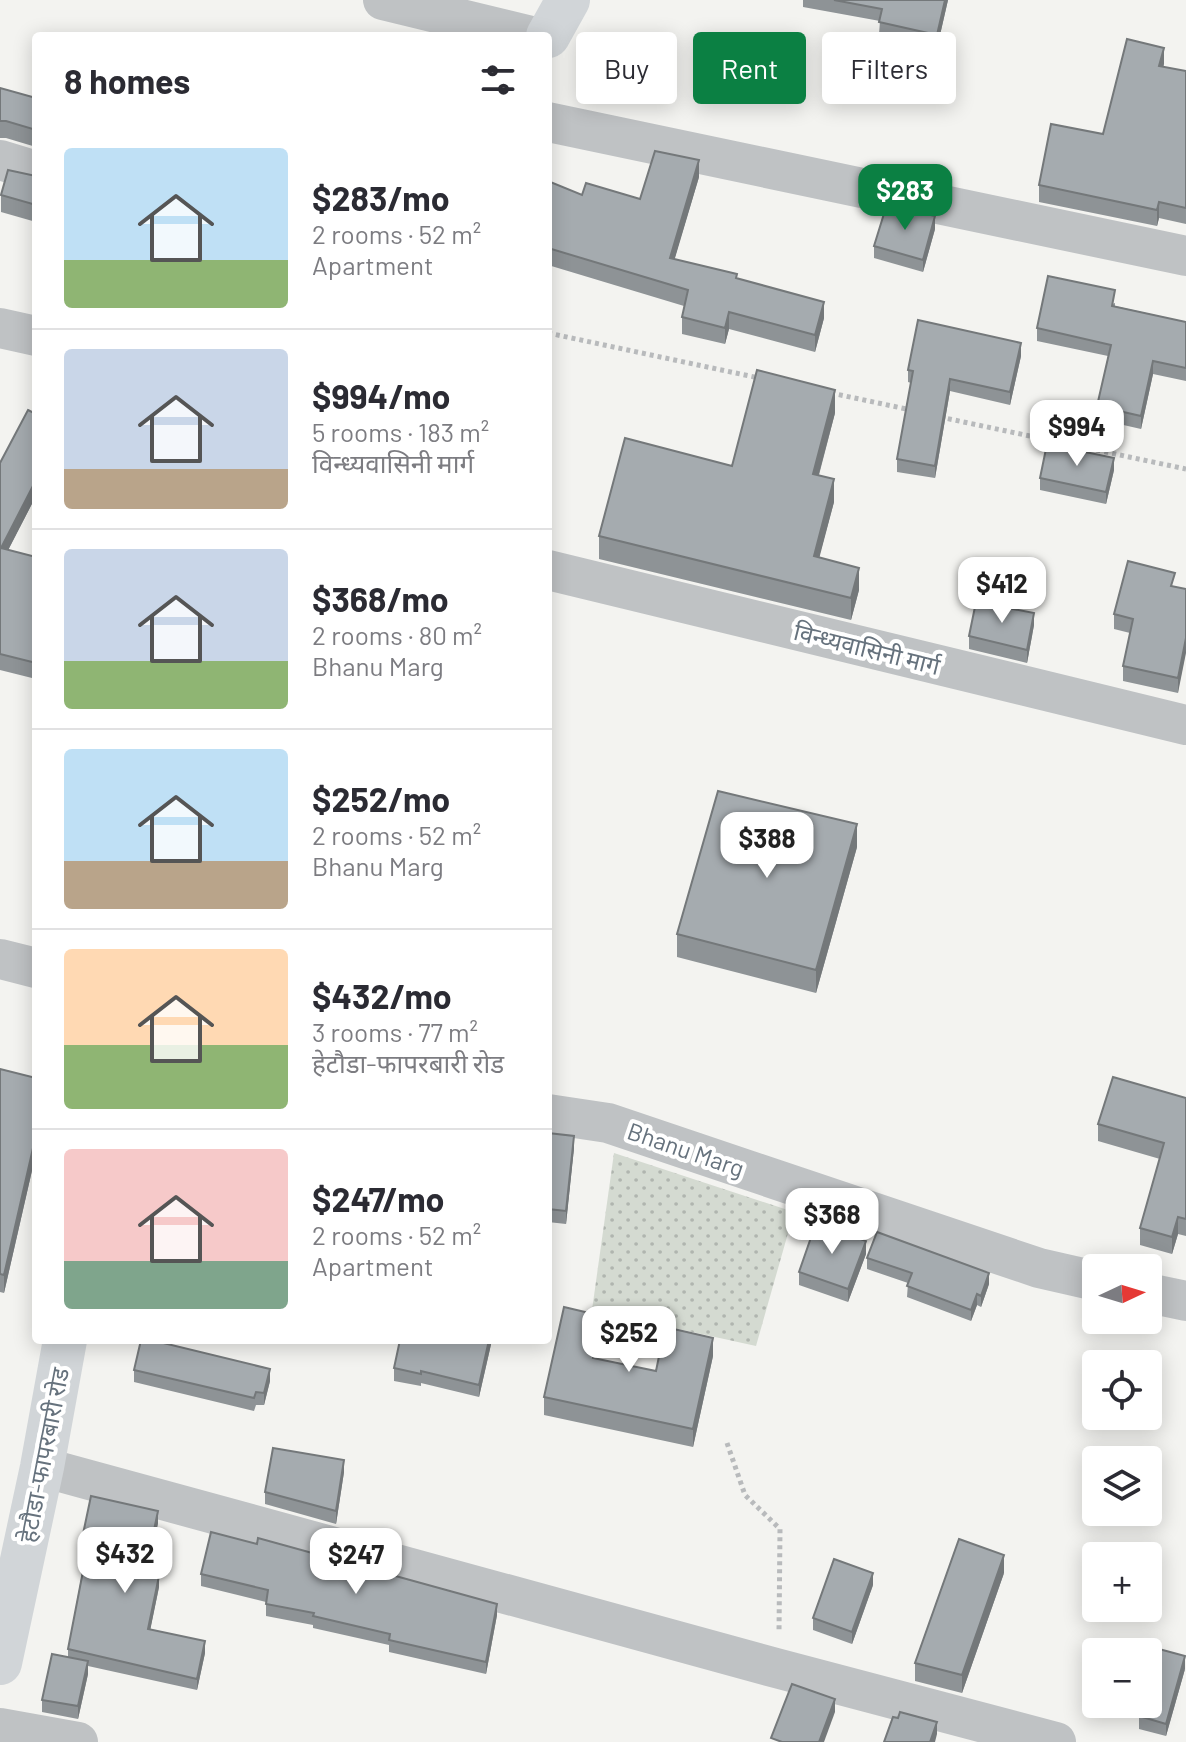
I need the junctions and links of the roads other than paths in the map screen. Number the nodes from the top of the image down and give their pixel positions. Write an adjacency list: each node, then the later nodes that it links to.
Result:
1 (383, 0): 3 (street)
2 (568, 0): 4 (highway)
3 (515, 32)
4 (550, 32)
5 (552, 123): 8 (street)
6 (0, 160): 7 (street)
7 (32, 170)
8 (1186, 256)
9 (0, 328): 10 (street)
10 (32, 335)
11 (552, 571): 12 (street, विन्ध्यवासिनी मार्ग)
12 (1186, 725)
13 (0, 959): 14 (street)
14 (32, 967)
15 (552, 1115): 16 (street, Bhanu Marg)
16 (1082, 1278)
17 (1162, 1296): 18 (street)
18 (1186, 1301)
19 (64, 1344): 20 (highway, हेटौडा-फापरबारी रोड)
20 (42, 1467): 21 (highway, हेटौडा-फापरबारी रोड); 24 (street)
21 (0, 1663)
22 (0, 1728): 23 (street)
23 (78, 1742)
24 (1056, 1742)

